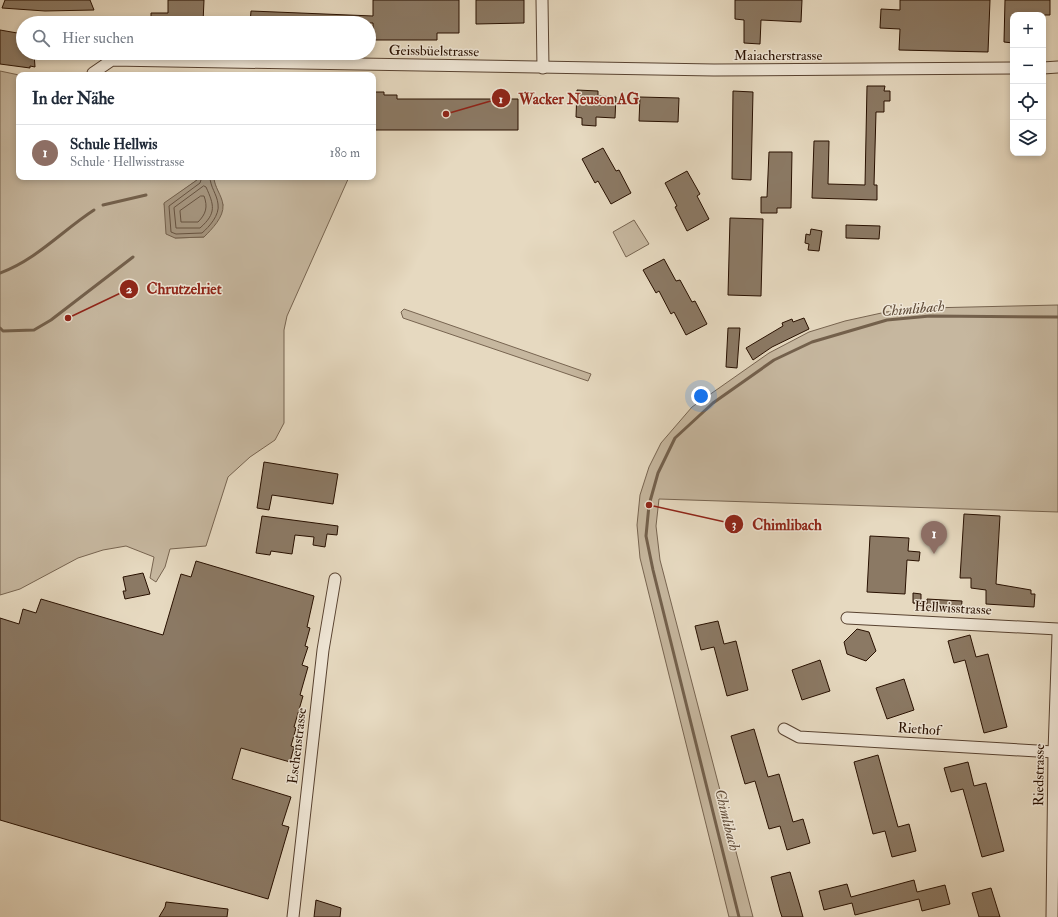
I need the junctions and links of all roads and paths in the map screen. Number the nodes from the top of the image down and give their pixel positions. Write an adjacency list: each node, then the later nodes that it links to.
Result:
1 (542, 0): 5 (street)
2 (112, 60): 5 (street, Geissbüelstrasse)
3 (112, 60): 8 (street, Geissbüelstrasse)
4 (1058, 67): 7 (street)
5 (543, 68): 6 (street, Maiacherstrasse)
6 (1010, 68)
7 (1046, 68)
8 (94, 72)
9 (335, 579): 15 (street, Eschenstrasse)
10 (847, 618): 11 (street, Hellwisstrasse)
11 (1058, 629)
12 (1058, 634): 14 (street, Riedstrasse)
13 (784, 729): 14 (street, Riethof)
14 (1054, 752): 16 (street, Riedstrasse)
15 (293, 917)
16 (1052, 917)

